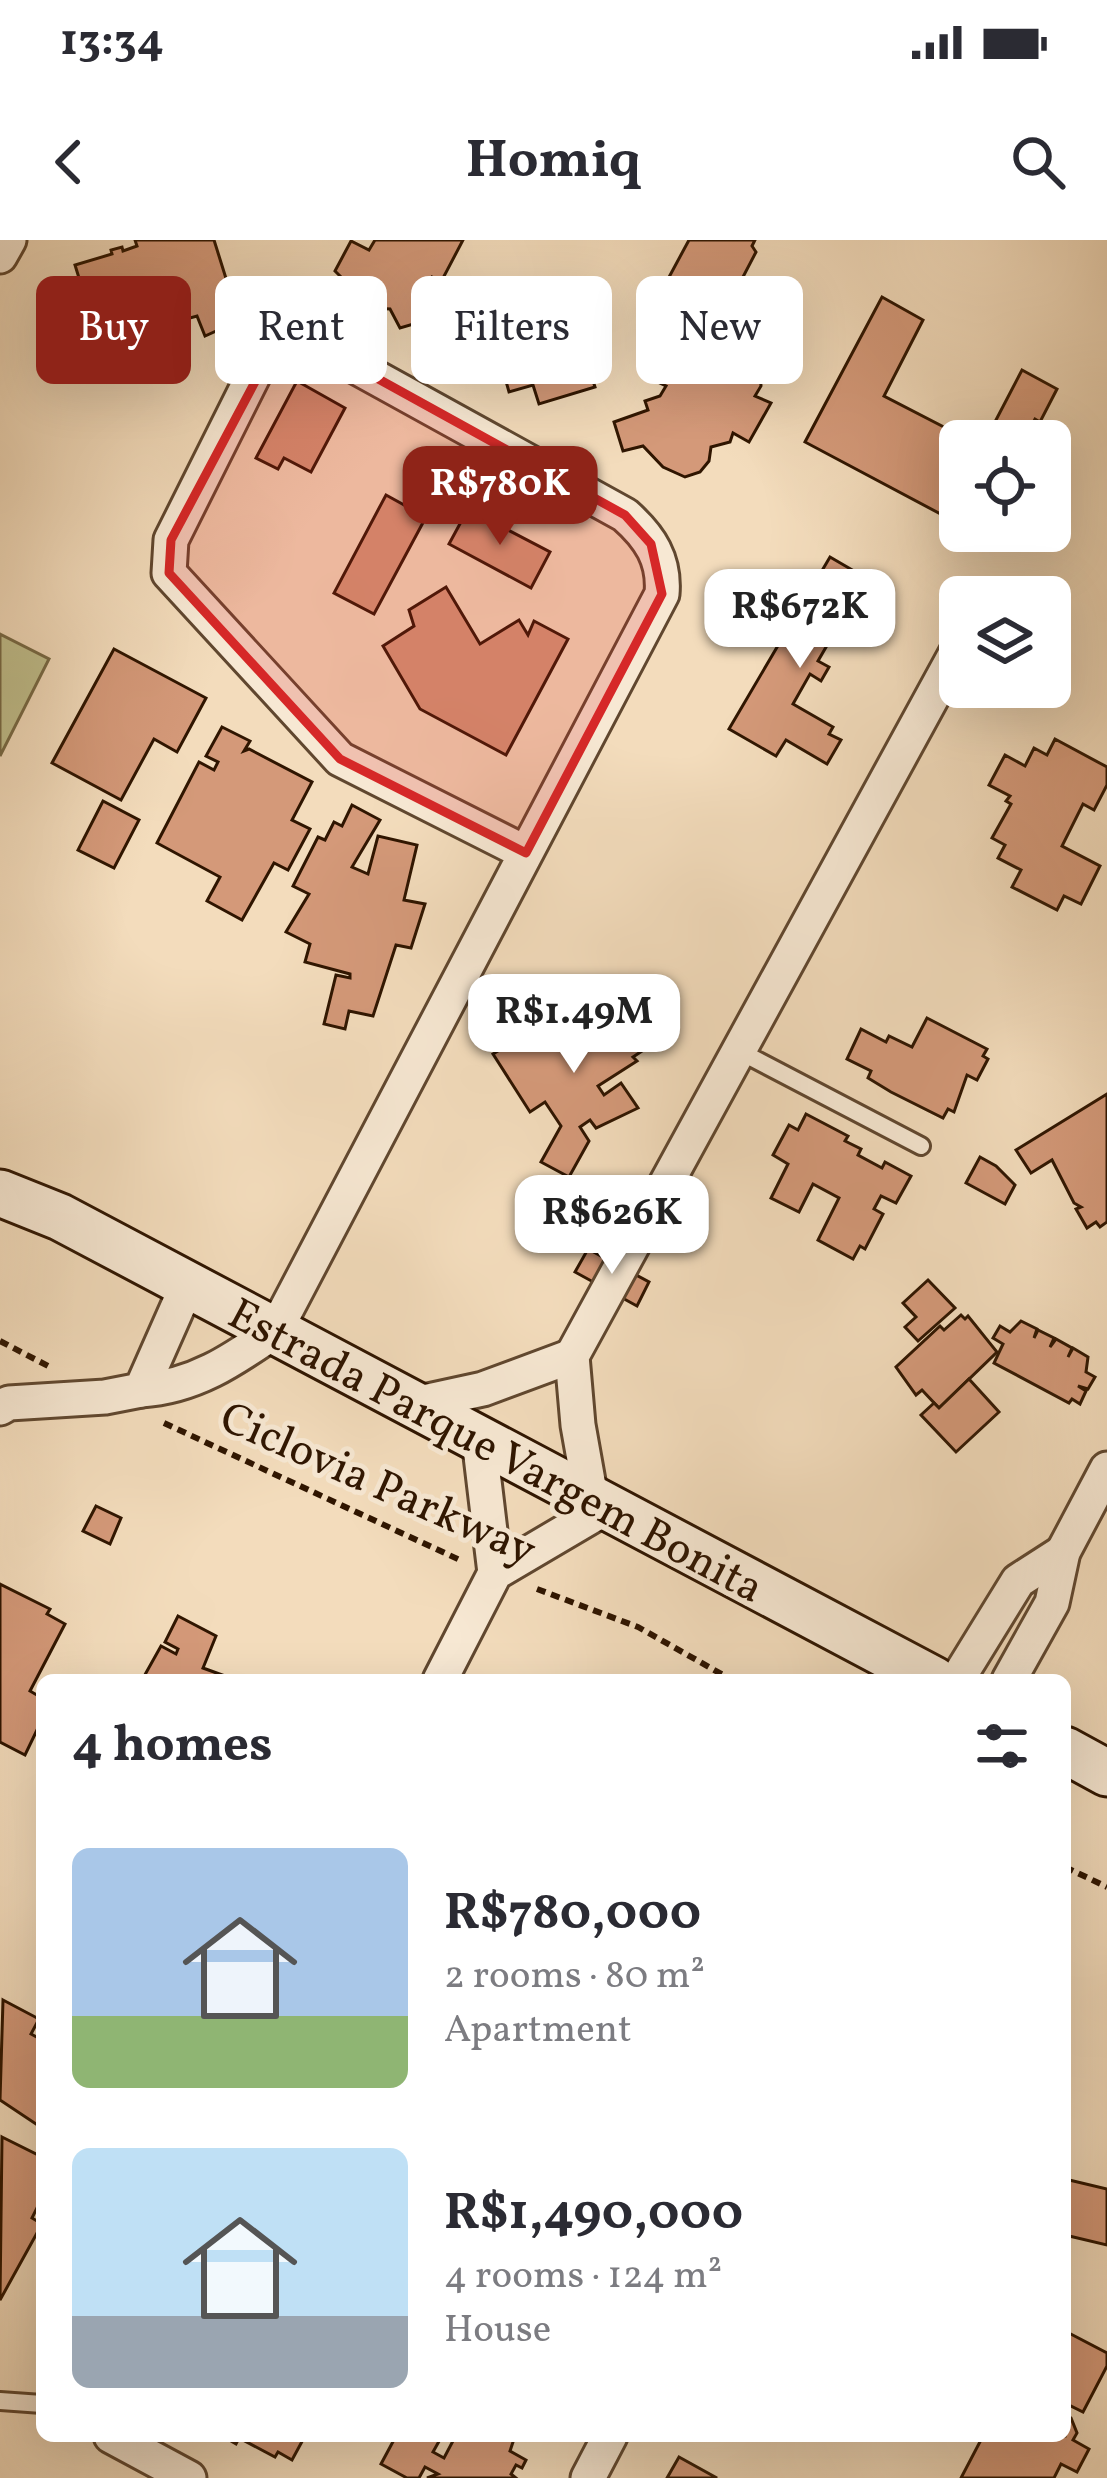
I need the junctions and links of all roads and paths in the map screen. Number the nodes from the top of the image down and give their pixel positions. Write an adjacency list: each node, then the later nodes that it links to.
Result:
1 (9, 240): 2 (street)
2 (0, 256)
3 (939, 684): 5 (street)
4 (526, 853): 4 (street); 11 (street)
5 (739, 1051): 6 (lane); 13 (street)
6 (921, 1146)
7 (0, 1175): 9 (main road, Estrada Parque Vargem Bonita)
8 (0, 1193): 9 (main road, Estrada Parque Vargem Bonita)
9 (60, 1217): 10 (main road, Estrada Parque Vargem Bonita)
10 (187, 1286): 11 (main road, Estrada Parque Vargem Bonita); 14 (street)
11 (275, 1330): 14 (street); 16 (main road, Estrada Parque Vargem Bonita)
12 (0, 1341): 15 (path, Ciclovia Parkway)
13 (572, 1356): 16 (street); 20 (street)
14 (142, 1390): 15 (street)
15 (105, 1396): 17 (street); 22 (path, Ciclovia Parkway)
16 (414, 1404): 18 (main road, Estrada Parque Vargem Bonita)
17 (0, 1408)
18 (479, 1439): 20 (main road, Estrada Parque Vargem Bonita); 22 (street)
19 (1107, 1469): 21 (street)
20 (599, 1503): 22 (street); 25 (main road, Estrada Parque Vargem Bonita)
21 (1063, 1552): 26 (street); 27 (street)
22 (495, 1573): 23 (street); 24 (path, Ciclovia Parkway)
23 (443, 1674)
24 (721, 1674)
25 (923, 1674)
26 (961, 1674)
27 (1012, 1674)
28 (1071, 1753): 29 (main road)
29 (1107, 1773)
30 (1071, 1870): 31 (path)
31 (1107, 1887)
32 (0, 2402): 33 (lane)
33 (36, 2404)
34 (122, 2442): 36 (street)
35 (607, 2442): 37 (street)
36 (190, 2478)
37 (588, 2478)

